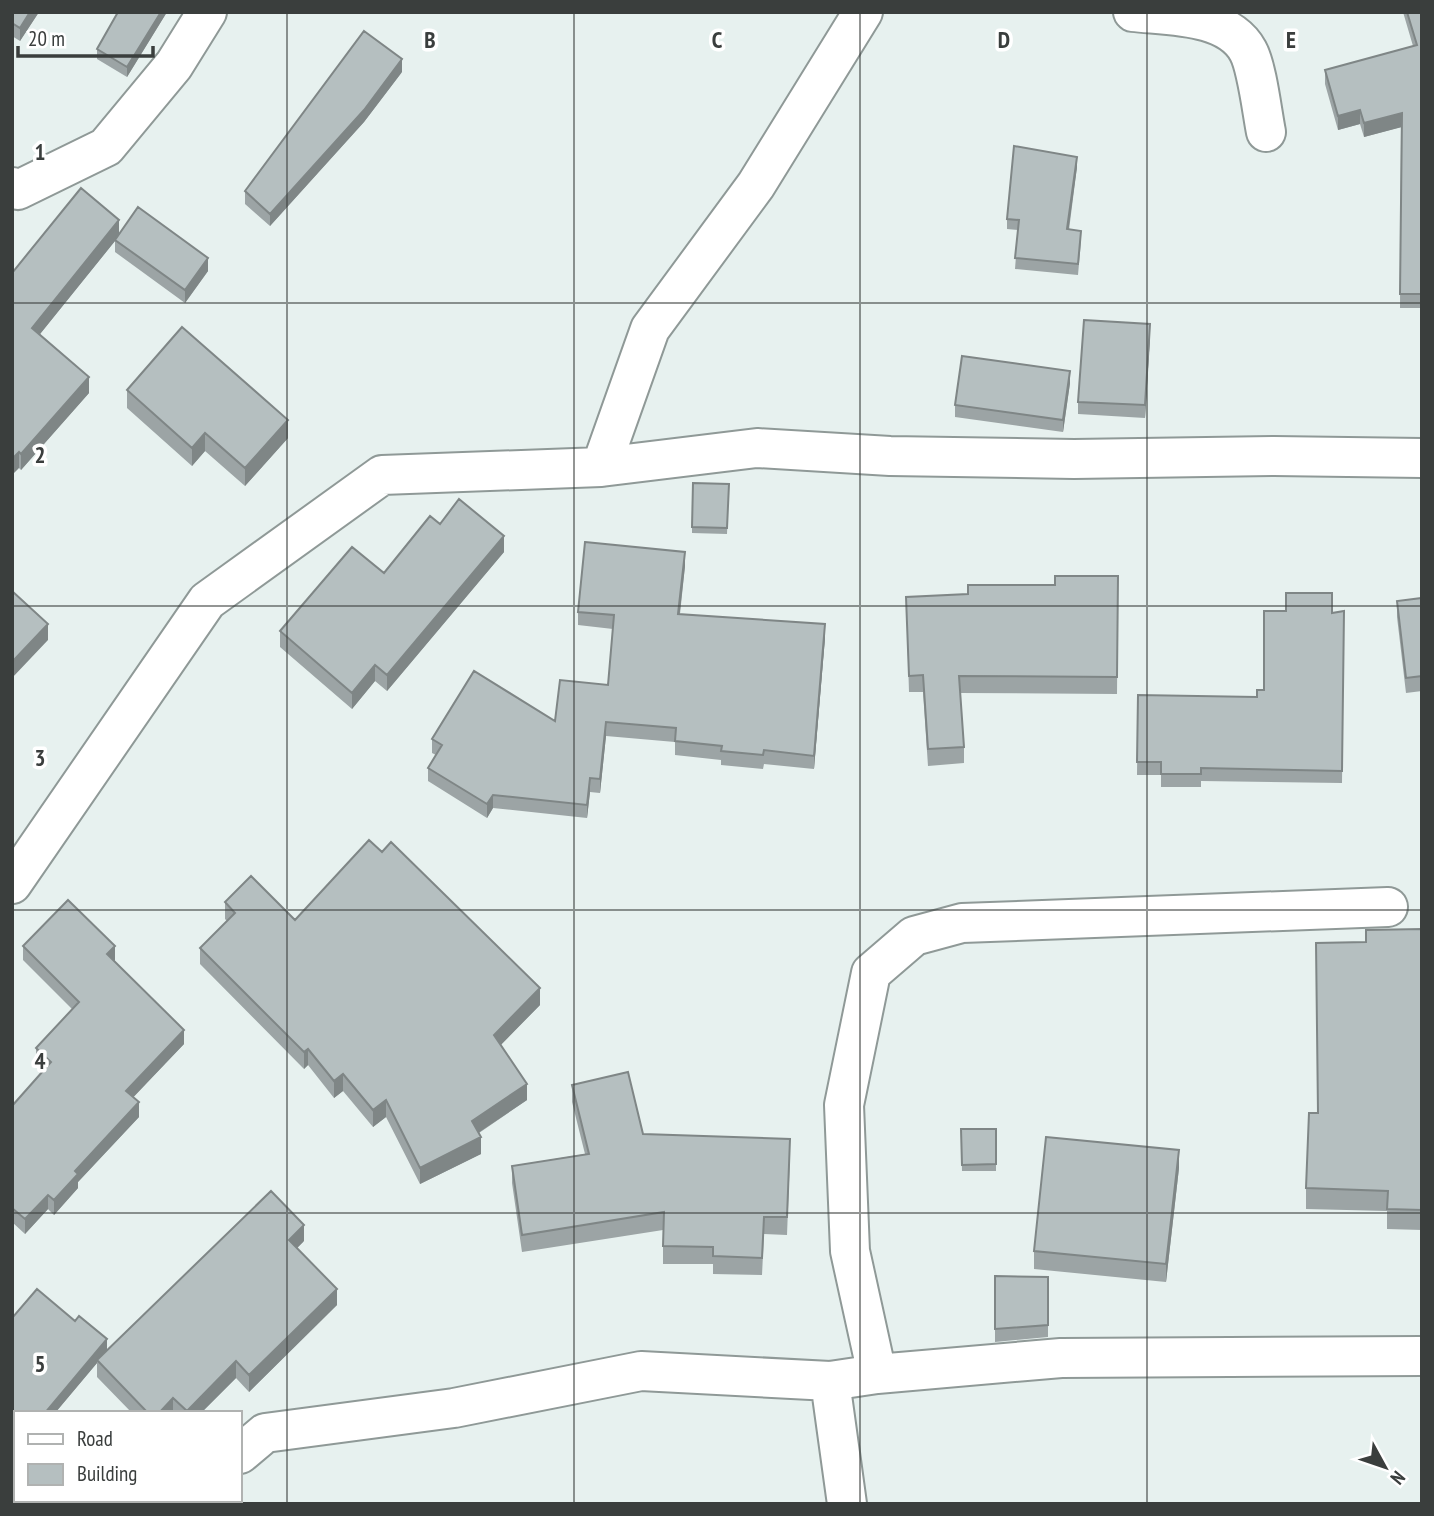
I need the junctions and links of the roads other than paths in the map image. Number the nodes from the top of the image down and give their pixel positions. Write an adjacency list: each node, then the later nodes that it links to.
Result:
1 (207, 12): 5 (street)
2 (863, 12): 7 (street)
3 (1133, 12): 4 (street)
4 (1266, 132)
5 (12, 187)
6 (1422, 458): 7 (street)
7 (601, 467): 8 (street)
8 (12, 884)
9 (1388, 907): 11 (street)
10 (1422, 1356): 11 (street)
11 (877, 1374): 12 (street)
12 (830, 1381): 13 (street); 14 (street)
13 (242, 1452)
14 (847, 1504)

